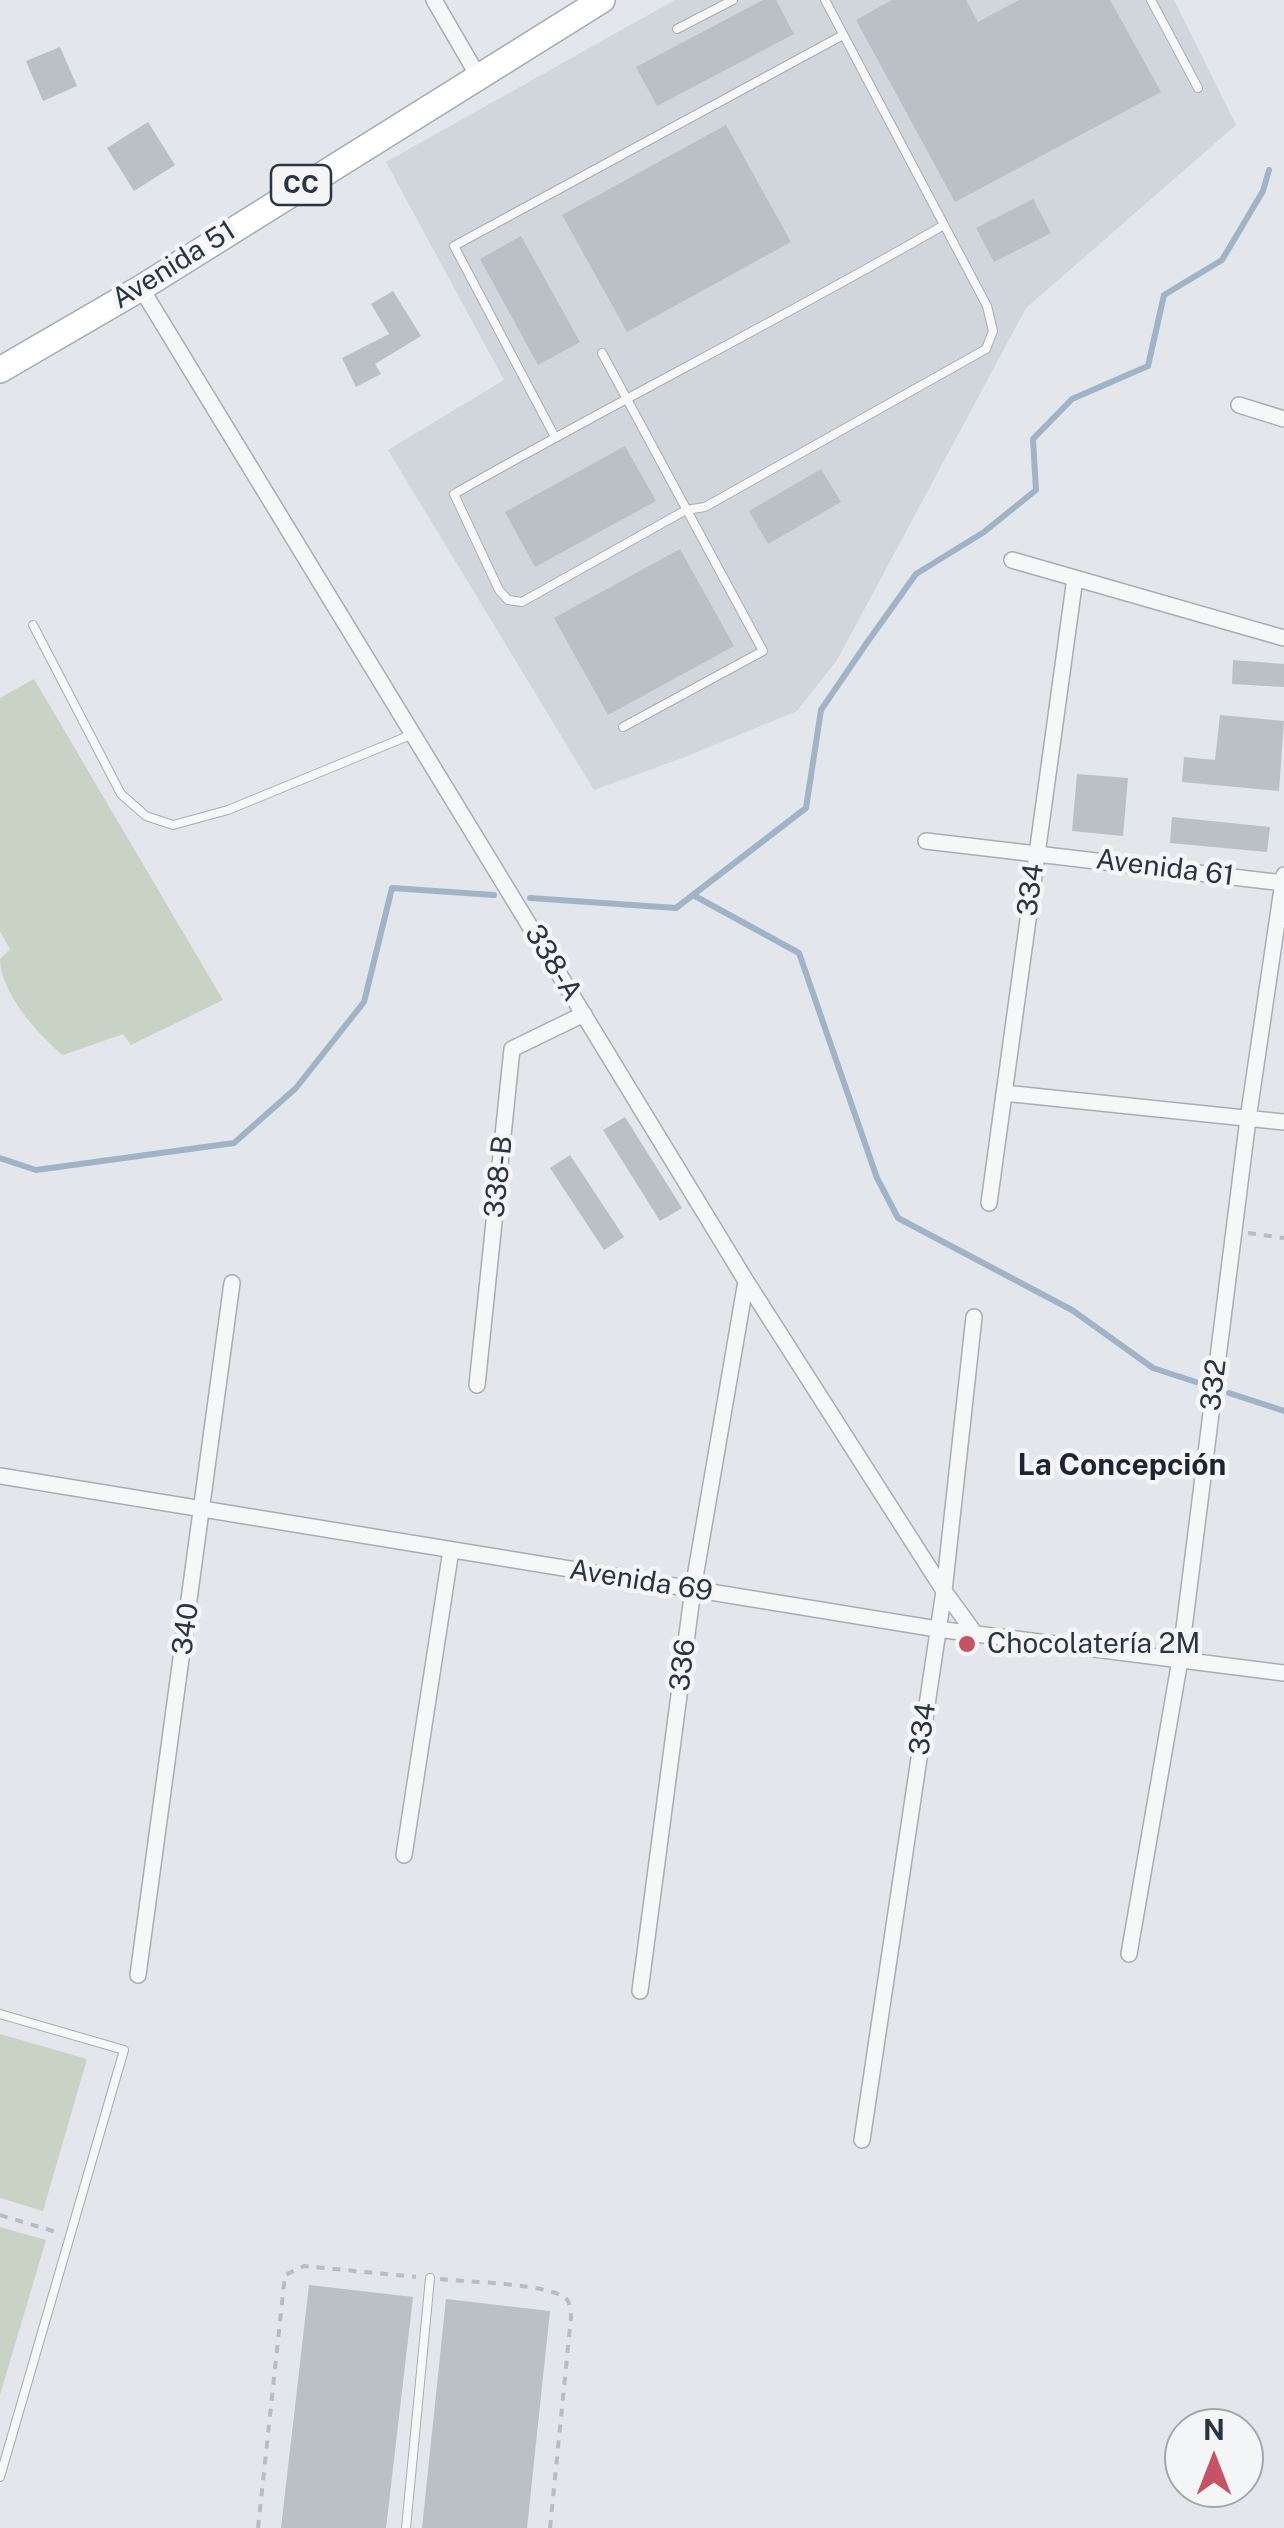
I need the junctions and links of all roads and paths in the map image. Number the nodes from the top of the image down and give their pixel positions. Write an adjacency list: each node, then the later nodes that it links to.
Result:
1 (434, 0): 8 (street)
2 (602, 0): 8 (main road, Avenida 51 / CC)
3 (733, 0): 6 (lane)
4 (826, 0): 7 (lane)
5 (1151, 0): 9 (lane)
6 (677, 30)
7 (843, 35): 10 (lane); 17 (lane)
8 (478, 76): 11 (main road, Avenida 51 / CC)
9 (1198, 88)
10 (944, 225): 14 (lane); 18 (lane)
11 (141, 288): 13 (main road, Avenida 51 / CC); 24 (street, 338-A)
12 (602, 354): 14 (lane)
13 (0, 370)
14 (625, 397): 17 (lane); 18 (lane)
15 (1239, 405): 16 (street)
16 (1284, 419)
17 (555, 437): 18 (lane)
18 (686, 510): 23 (lane)
19 (1012, 560): 20 (street)
20 (1075, 578): 22 (street); 26 (street, 334)
21 (34, 625): 24 (lane)
22 (1284, 638)
23 (623, 727)
24 (413, 734): 28 (street, 338-A)
25 (926, 841): 26 (street, Avenida 61)
26 (1036, 852): 27 (street, Avenida 61); 29 (street, 334)
27 (1284, 880): 30 (street, 332)
28 (584, 1014): 35 (street, 338-A); 38 (street, 338-B)
29 (1004, 1093): 30 (street); 32 (street, 334)
30 (1248, 1118): 31 (street); 33 (street, 332)
31 (1284, 1122)
32 (989, 1203)
33 (1234, 1231): 34 (path); 46 (street, 332)
34 (1284, 1238)
35 (746, 1281): 42 (street, 336); 43 (street, 338-A)
36 (232, 1282): 40 (street, 340)
37 (974, 1317): 43 (street, 334)
38 (477, 1385)
39 (0, 1476): 40 (street, Avenida 69)
40 (203, 1510): 41 (street, Avenida 69); 50 (street, 340)
41 (451, 1550): 42 (street, Avenida 69); 48 (street)
42 (693, 1589): 44 (street, Avenida 69); 51 (street, 336)
43 (944, 1591): 44 (street, 334); 45 (street, 338-A)
44 (937, 1629): 45 (street, Avenida 69); 53 (street, 334)
45 (974, 1632): 46 (street, Avenida 69)
46 (1180, 1660): 47 (street, Avenida 69); 49 (street, 332)
47 (1284, 1673)
48 (404, 1855)
49 (1129, 1954)
50 (138, 1975)
51 (640, 1991)
52 (0, 2014): 55 (lane)
53 (862, 2140)
54 (0, 2215): 55 (path)
55 (70, 2236): 57 (lane)
56 (430, 2278): 58 (path); 59 (lane); 60 (path)
57 (0, 2477)
58 (258, 2528)
59 (406, 2528)
60 (550, 2528)

